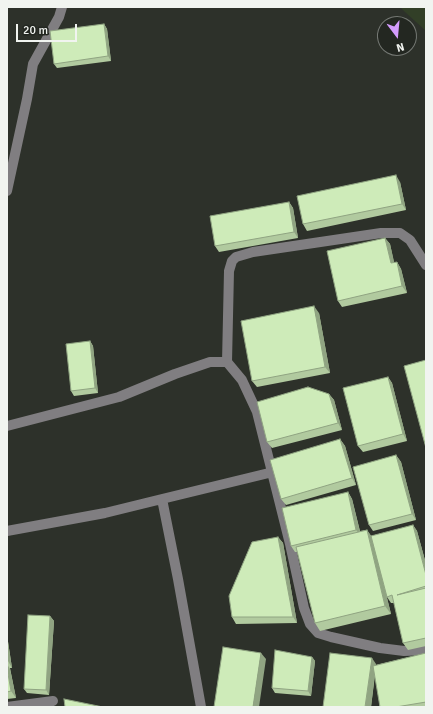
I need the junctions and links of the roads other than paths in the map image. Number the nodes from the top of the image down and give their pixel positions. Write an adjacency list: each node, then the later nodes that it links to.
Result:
1 (62, 7): 2 (street)
2 (7, 191)
3 (426, 265): 4 (street)
4 (227, 362): 5 (street); 6 (street)
5 (7, 426)
6 (273, 472): 7 (street); 9 (street)
7 (162, 499): 8 (street); 12 (street)
8 (7, 532)
9 (426, 650)
10 (53, 701): 11 (street)
11 (7, 707)
12 (201, 707)

